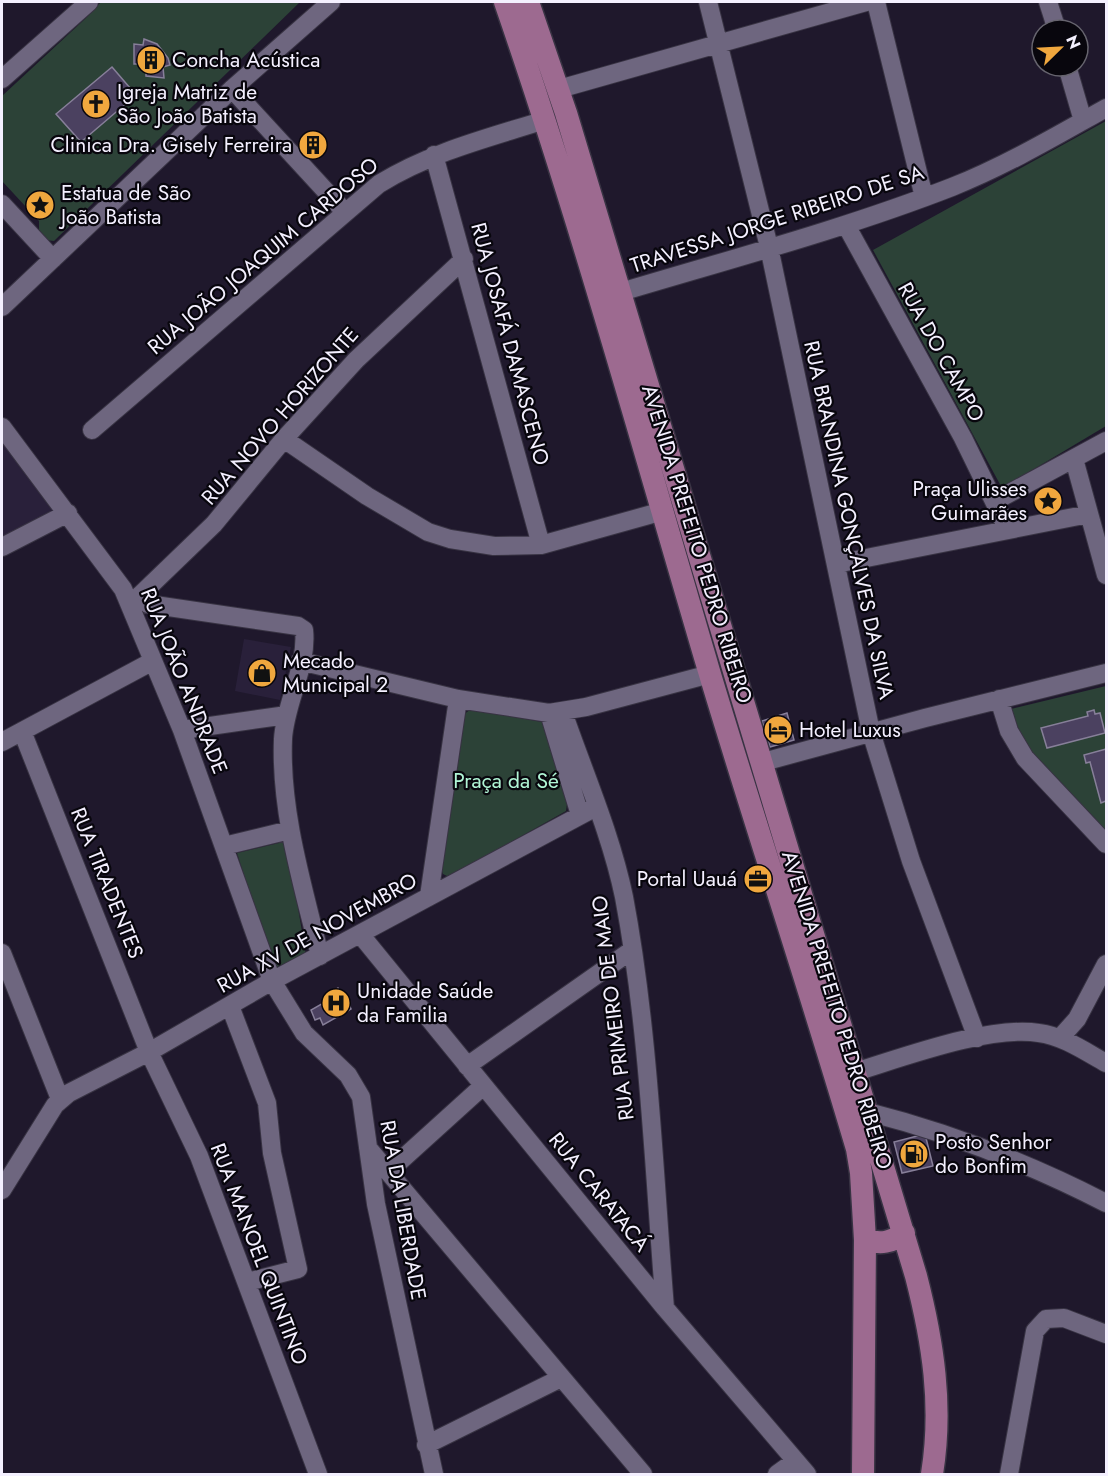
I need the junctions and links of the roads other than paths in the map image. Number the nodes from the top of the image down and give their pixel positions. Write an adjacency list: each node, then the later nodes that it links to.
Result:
1 (89, 2): 12 (street)
2 (331, 2): 13 (street)
3 (505, 2): 15 (main road, AVENIDA PREFEITO PEDRO RIBEIRO)
4 (528, 2): 14 (main road, AVENIDA PREFEITO PEDRO RIBEIRO)
5 (708, 2): 10 (street, RUA BRANDINA GONÇALVES DA SILVA)
6 (866, 2): 10 (street)
7 (876, 2): 20 (street)
8 (1048, 2): 9 (street)
9 (1053, 18)
10 (718, 43): 14 (street); 24 (street, RUA BRANDINA GONÇALVES DA SILVA)
11 (1070, 78): 18 (street)
12 (2, 79)
13 (232, 89): 22 (street); 25 (street)
14 (559, 89): 15 (main road); 17 (main road, AVENIDA PREFEITO PEDRO RIBEIRO)
15 (537, 96): 17 (main road, AVENIDA PREFEITO PEDRO RIBEIRO)
16 (1107, 108): 18 (street, TRAVESSA JORGE RIBEIRO DE SA)
17 (556, 116): 19 (street, RUA JOÃO JOAQUIM CARDOSO); 27 (main road, AVENIDA PREFEITO PEDRO RIBEIRO)
18 (1083, 121): 20 (street, TRAVESSA JORGE RIBEIRO DE SA)
19 (434, 155): 22 (street, RUA JOÃO JOAQUIM CARDOSO); 26 (street, RUA JOSAFÁ DAMASCENO)
20 (924, 197): 23 (street, TRAVESSA JORGE RIBEIRO DE SA)
21 (2, 204): 25 (street)
22 (345, 212): 30 (street, RUA JOÃO JOAQUIM CARDOSO)
23 (846, 225): 24 (street, TRAVESSA JORGE RIBEIRO DE SA); 34 (street, RUA DO CAMPO)
24 (770, 247): 27 (street, TRAVESSA JORGE RIBEIRO DE SA); 41 (street, RUA BRANDINA GONÇALVES DA SILVA)
25 (54, 259): 28 (street)
26 (464, 259): 31 (street, RUA NOVO HORIZONTE); 39 (street, RUA JOSAFÁ DAMASCENO)
27 (611, 296): 35 (main road, AVENIDA PREFEITO PEDRO RIBEIRO)
28 (2, 307)
29 (2, 427): 36 (street, RUA JOÃO ANDRADE)
30 (92, 430)
31 (284, 439): 39 (street); 43 (street, RUA NOVO HORIZONTE)
32 (1107, 441): 33 (street)
33 (1074, 459): 34 (street); 37 (street)
34 (995, 501): 38 (street, RUA DO CAMPO)
35 (673, 508): 39 (street); 46 (main road, AVENIDA PREFEITO PEDRO RIBEIRO); 48 (main road, AVENIDA PREFEITO PEDRO RIBEIRO)
36 (68, 513): 40 (street); 43 (street, RUA JOÃO ANDRADE)
37 (1089, 514): 38 (street); 42 (street)
38 (1008, 530): 41 (street)
39 (541, 545)
40 (2, 547)
41 (836, 564): 55 (street, RUA BRANDINA GONÇALVES DA SILVA)
42 (1107, 575)
43 (135, 600): 44 (street, RUA JOÃO ANDRADE); 45 (street)
44 (153, 661): 53 (street, RUA JOÃO ANDRADE); 54 (street)
45 (300, 661): 49 (street); 52 (street)
46 (734, 667): 48 (main road); 57 (main road, AVENIDA PREFEITO PEDRO RIBEIRO)
47 (1107, 673): 50 (street)
48 (710, 674): 51 (street); 58 (main road, AVENIDA PREFEITO PEDRO RIBEIRO)
49 (458, 699): 51 (street); 63 (street)
50 (999, 699): 55 (street); 61 (street)
51 (556, 712): 59 (street, RUA PRIMEIRO DE MAIO)
52 (287, 716): 53 (street); 60 (street)
53 (182, 730): 62 (street, RUA JOÃO ANDRADE)
54 (22, 731): 56 (street); 73 (street, RUA TIRADENTES)
55 (871, 732): 57 (street); 71 (street, RUA BRANDINA GONÇALVES DA SILVA)
56 (2, 742)
57 (763, 762): 58 (main road); 76 (main road, AVENIDA PREFEITO PEDRO RIBEIRO)
58 (740, 769): 79 (main road, AVENIDA PREFEITO PEDRO RIBEIRO)
59 (588, 811): 63 (street, RUA XV DE NOVEMBRO); 65 (street, RUA PRIMEIRO DE MAIO)
60 (290, 830): 62 (street); 67 (street)
61 (1107, 844)
62 (224, 846): 69 (street, RUA JOÃO ANDRADE)
63 (429, 896): 64 (street, RUA XV DE NOVEMBRO)
64 (360, 934): 67 (street, RUA XV DE NOVEMBRO); 75 (street, RUA CARATACÁ)
65 (632, 950): 75 (street); 87 (street, RUA PRIMEIRO DE MAIO)
66 (2, 953): 78 (street)
67 (320, 956): 69 (street, RUA XV DE NOVEMBRO)
68 (1107, 964): 72 (street)
69 (272, 981): 70 (street, RUA XV DE NOVEMBRO); 80 (street, RUA DA LIBERDADE)
70 (230, 1006): 73 (street, RUA XV DE NOVEMBRO); 86 (street)
71 (977, 1038): 72 (street); 76 (street)
72 (1060, 1038): 74 (street)
73 (149, 1052): 78 (street, RUA XV DE NOVEMBRO); 86 (street, RUA MANOEL QUINTINO)
74 (1107, 1063)
75 (467, 1066): 77 (street, RUA CARATACÁ)
76 (855, 1072): 79 (main road, AVENIDA PREFEITO PEDRO RIBEIRO)
77 (483, 1086): 81 (street); 87 (street, RUA CARATACÁ)
78 (60, 1099): 82 (street)
79 (858, 1115): 83 (street); 84 (main road, AVENIDA PREFEITO PEDRO RIBEIRO); 85 (main road, AVENIDA PREFEITO PEDRO RIBEIRO)
80 (368, 1148): 81 (street); 90 (street, RUA DA LIBERDADE)
81 (388, 1172): 89 (street)
82 (2, 1190)
83 (1107, 1203)
84 (904, 1233): 85 (main road); 97 (main road, AVENIDA PREFEITO PEDRO RIBEIRO)
85 (865, 1240): 96 (main road, AVENIDA PREFEITO PEDRO RIBEIRO)
86 (247, 1282): 92 (street, RUA MANOEL QUINTINO)
87 (665, 1308): 91 (street, RUA CARATACÁ)
88 (1107, 1334): 98 (street)
89 (561, 1378): 90 (street); 94 (street)
90 (426, 1445): 93 (street, RUA DA LIBERDADE)
91 (801, 1468): 95 (street)
92 (318, 1474)
93 (434, 1474)
94 (643, 1474)
95 (777, 1474)
96 (863, 1474)
97 (932, 1474)
98 (1009, 1474)

